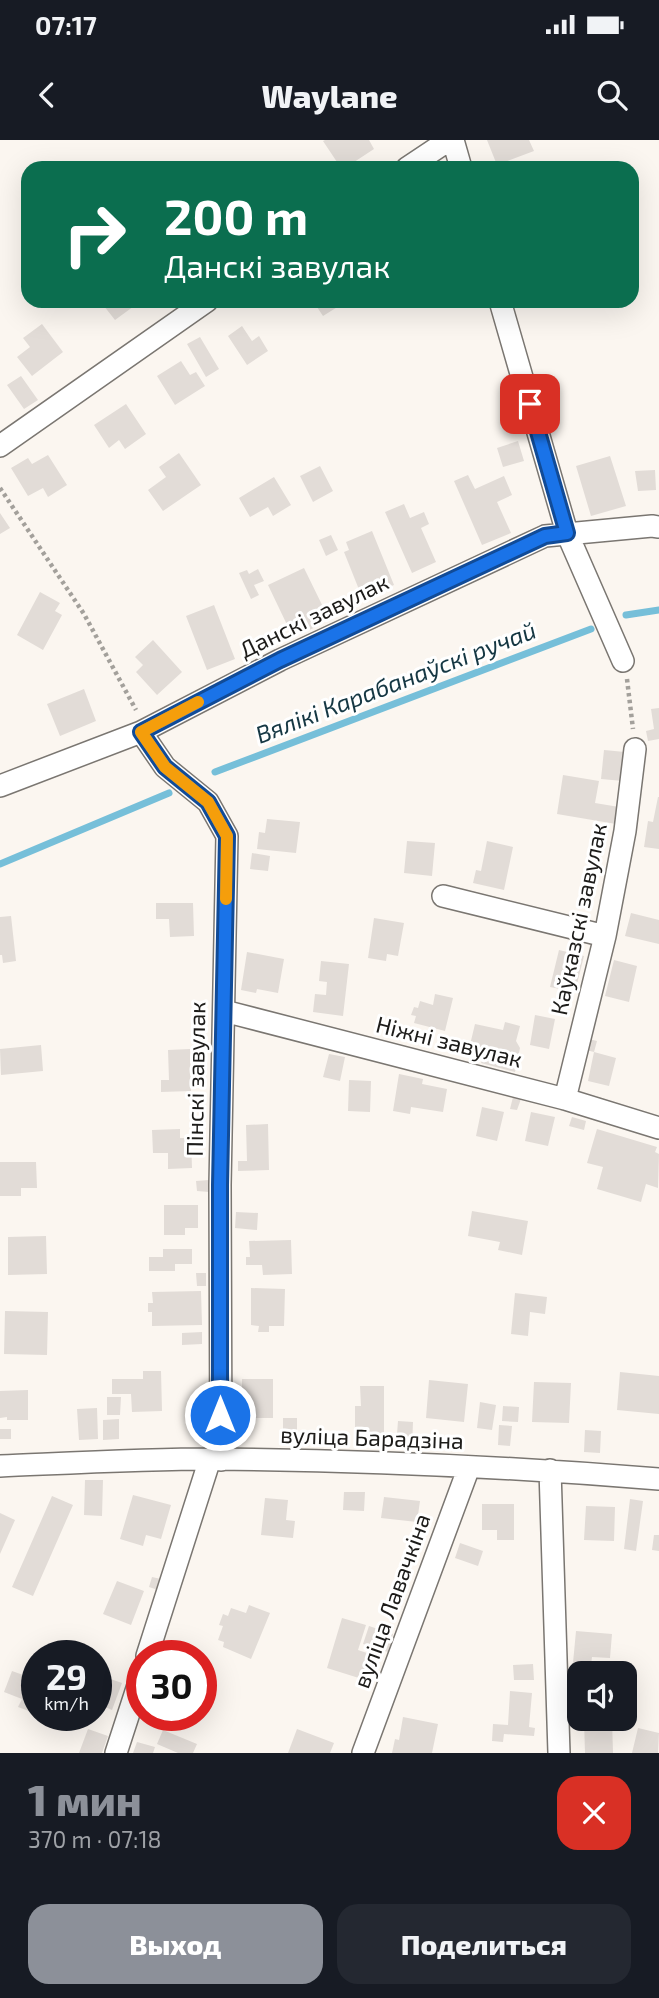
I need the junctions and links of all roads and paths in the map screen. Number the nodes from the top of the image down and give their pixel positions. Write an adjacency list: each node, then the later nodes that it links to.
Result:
1 (451, 140): 2 (street); 3 (street)
2 (418, 161)
3 (458, 161)
4 (198, 308): 6 (street)
5 (501, 308): 9 (street)
6 (0, 446)
7 (0, 488): 12 (path)
8 (659, 527): 9 (street, Данскі завулак)
9 (567, 533): 10 (street); 12 (street, Данскі завулак)
10 (623, 661): 11 (path)
11 (632, 710)
12 (144, 731): 14 (street, Данскі завулак); 17 (street, Пінскі завулак)
13 (635, 749): 16 (street, Каўказскі завулак)
14 (0, 786)
15 (443, 896): 16 (street)
16 (605, 936): 18 (street, Каўказскі завулак)
17 (224, 1011): 18 (street, Ніжні завулак); 20 (street, Пінскі завулак)
18 (565, 1099): 19 (street, Ніжні завулак)
19 (659, 1128)
20 (215, 1459): 21 (street, вуліца Барадзіна); 22 (street, вуліца Барадзіна); 25 (street, Пінскі завулак)
21 (0, 1465)
22 (470, 1467): 23 (street, вуліца Барадзіна); 28 (street, вуліца Лавачкіна)
23 (551, 1470): 24 (street, вуліца Барадзіна); 29 (street)
24 (659, 1479)
25 (153, 1640)
26 (126, 1722): 27 (street)
27 (116, 1753)
28 (363, 1753)
29 (559, 1753)

